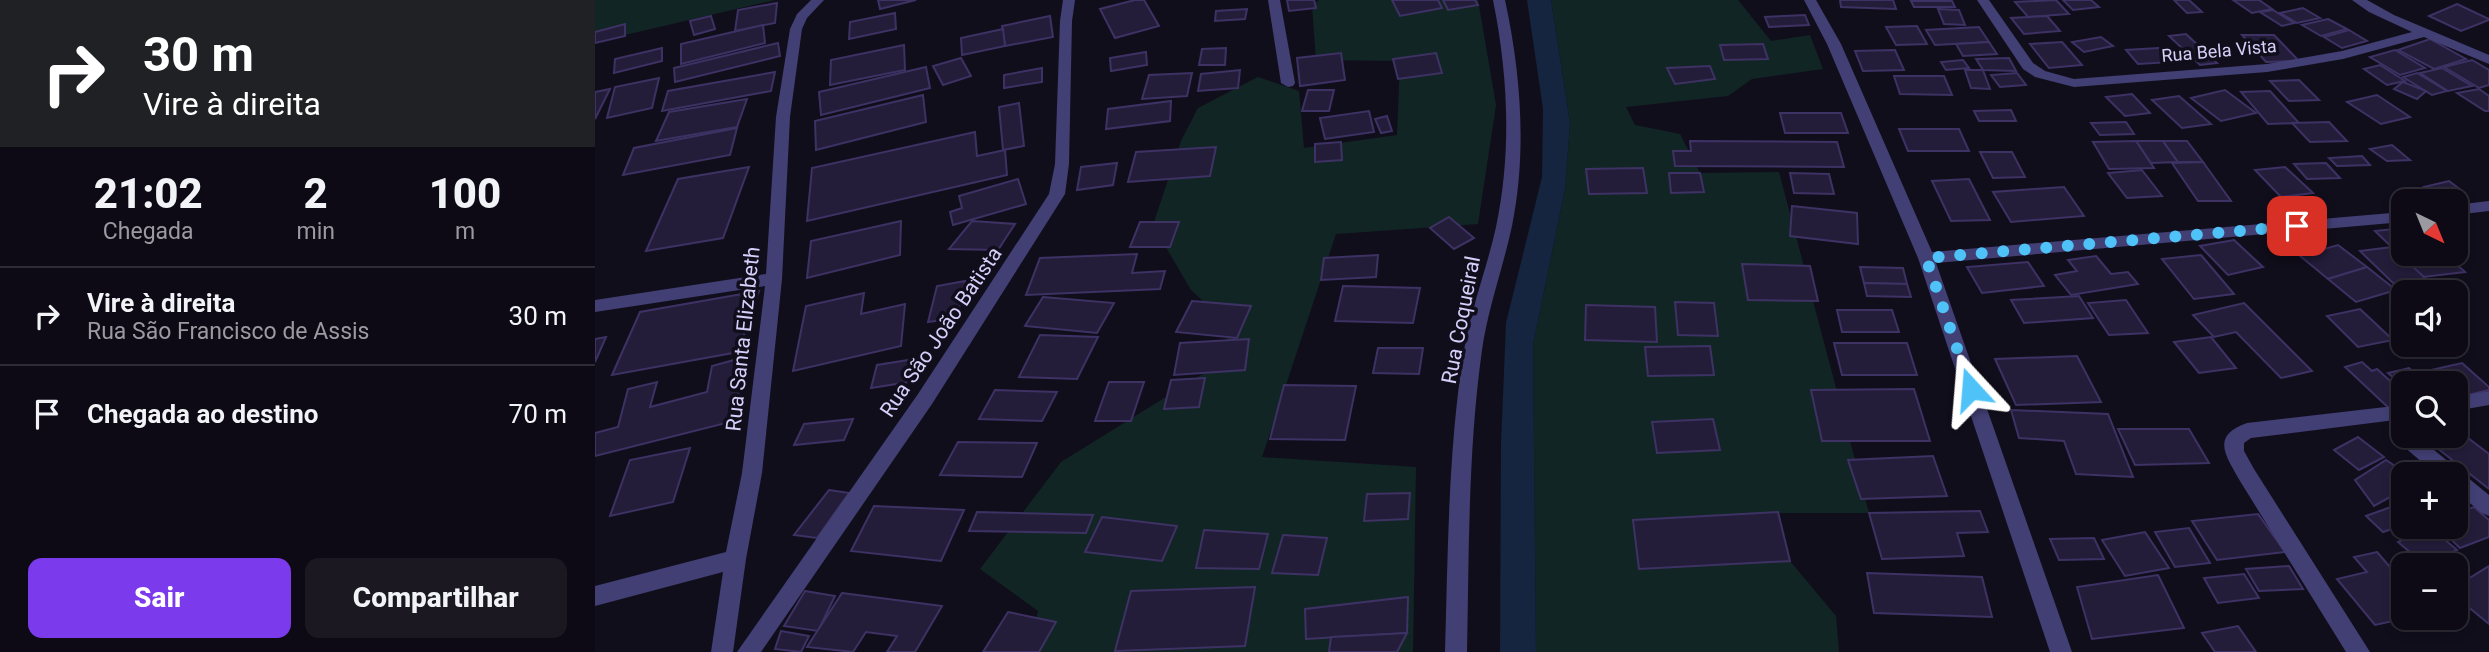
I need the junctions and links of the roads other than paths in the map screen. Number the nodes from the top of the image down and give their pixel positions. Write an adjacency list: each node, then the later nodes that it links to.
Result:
1 (818, 0): 15 (street, Rua Santa Elizabeth)
2 (1069, 0): 29 (street, Rua São João Batista)
3 (1274, 0): 10 (street)
4 (1499, 0): 30 (street, Rua Coqueiral)
5 (1810, 0): 14 (street)
6 (1983, 0): 8 (street, Rua Bela Vista)
7 (2358, 0): 8 (street)
8 (2424, 33): 9 (street)
9 (2489, 60)
10 (1288, 83)
11 (2489, 206): 12 (street)
12 (2468, 209)
13 (2391, 218): 14 (street)
14 (1926, 258): 31 (street)
15 (775, 279): 16 (street); 26 (street, Rua Santa Elizabeth)
16 (595, 306)
17 (2489, 398): 18 (street)
18 (2468, 402)
19 (2391, 414): 20 (street)
20 (2380, 415): 21 (street); 32 (street)
21 (2391, 424)
22 (2419, 448): 23 (street)
23 (2436, 462)
24 (2468, 490): 25 (street)
25 (2489, 507)
26 (735, 559): 27 (street); 28 (street, Rua Santa Elizabeth)
27 (595, 596)
28 (722, 652)
29 (748, 652)
30 (1456, 652)
31 (2061, 652)
32 (2359, 652)

